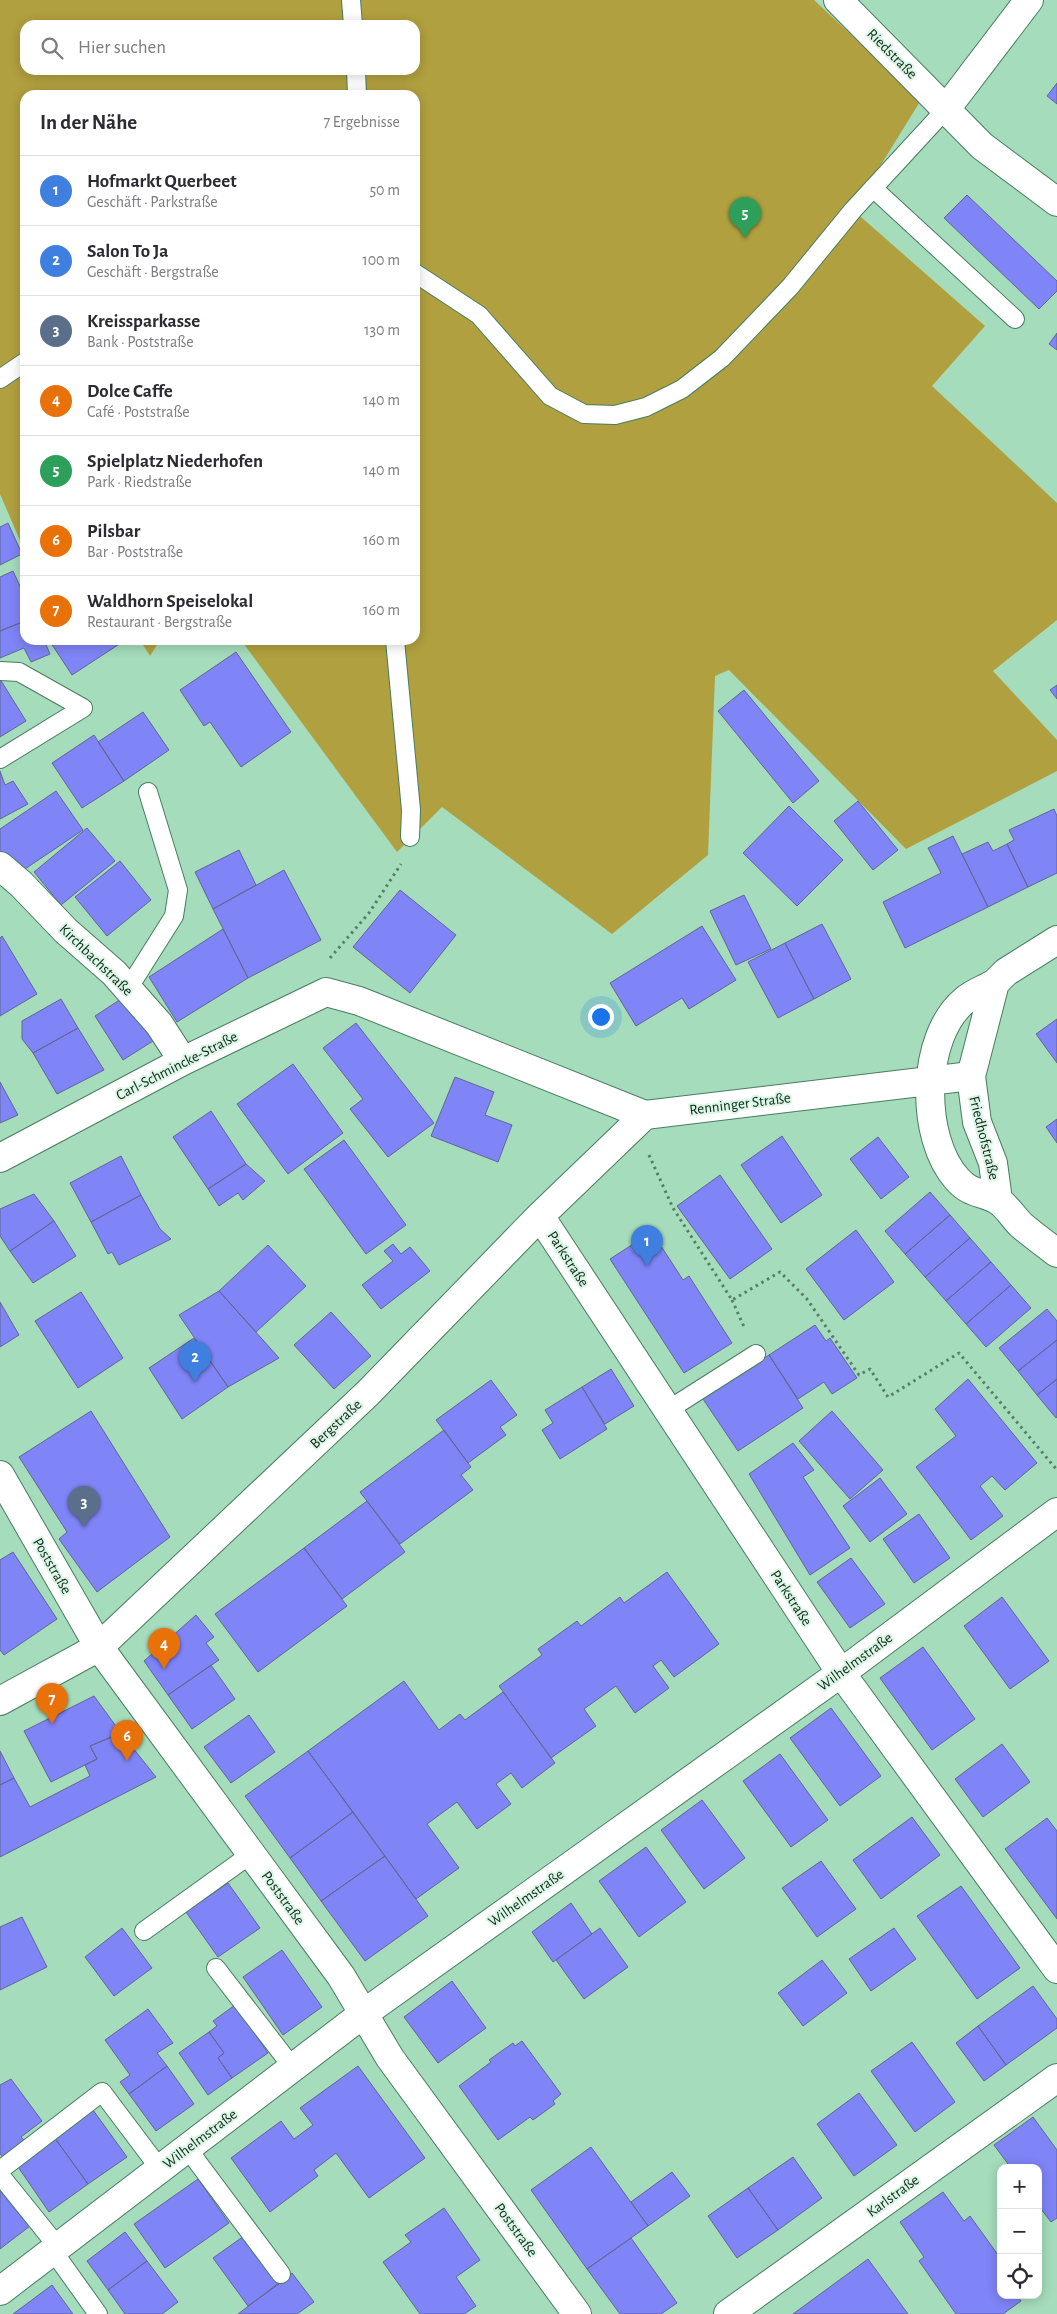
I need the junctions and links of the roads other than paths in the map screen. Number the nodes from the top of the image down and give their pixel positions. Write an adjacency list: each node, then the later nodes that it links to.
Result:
1 (351, 0): 4 (lane)
2 (838, 0): 7 (street, Riedstraße)
3 (1029, 0): 7 (street)
4 (353, 20)
5 (356, 75): 6 (lane)
6 (357, 90)
7 (946, 109): 8 (lane); 9 (street, Riedstraße)
8 (873, 188): 10 (lane); 11 (lane)
9 (1057, 202)
10 (420, 276)
11 (1015, 319)
12 (20, 365): 13 (lane)
13 (0, 379)
14 (395, 645): 18 (lane)
15 (0, 670): 16 (lane)
16 (0, 760)
17 (148, 792): 22 (lane)
18 (410, 837)
19 (0, 866): 22 (street, Kirchbachstraße)
20 (1057, 940): 21 (street)
21 (995, 984): 25 (street); 26 (street, Friedhofstraße)
22 (128, 989): 24 (street, Kirchbachstraße)
23 (326, 992): 24 (street, Carl-Schmincke-Straße); 27 (street, Renninger Straße)
24 (183, 1062): 28 (street, Carl-Schmincke-Straße)
25 (971, 1076): 26 (street, Renninger Straße); 29 (street, Friedhofstraße)
26 (929, 1081): 27 (street, Renninger Straße); 29 (street, Friedhofstraße)
27 (640, 1120): 30 (street, Bergstraße)
28 (0, 1158)
29 (998, 1200): 31 (street, Friedhofstraße)
30 (540, 1216): 33 (street, Parkstraße); 36 (street, Bergstraße)
31 (1057, 1253)
32 (756, 1354): 33 (lane)
33 (668, 1410): 37 (street, Parkstraße)
34 (0, 1475): 36 (street, Poststraße)
35 (1057, 1512): 37 (street, Wilhelmstraße)
36 (99, 1647): 38 (street, Bergstraße); 39 (street, Poststraße)
37 (841, 1674): 42 (street, Parkstraße); 43 (street, Wilhelmstraße)
38 (0, 1701)
39 (251, 1854): 40 (lane); 43 (street, Poststraße)
40 (144, 1931)
41 (216, 1968): 44 (lane)
42 (1057, 1969)
43 (363, 2014): 44 (street, Wilhelmstraße); 54 (street, Poststraße)
44 (293, 2068): 46 (street, Wilhelmstraße)
45 (1057, 2078): 55 (street, Karlstraße)
46 (187, 2148): 48 (street, Wilhelmstraße); 51 (lane)
47 (0, 2170): 48 (lane)
48 (160, 2170): 50 (street, Wilhelmstraße)
49 (0, 2175): 50 (lane)
50 (55, 2249): 52 (street, Wilhelmstraße); 53 (lane)
51 (281, 2274)
52 (0, 2291)
53 (98, 2314)
54 (577, 2314)
55 (728, 2314)

